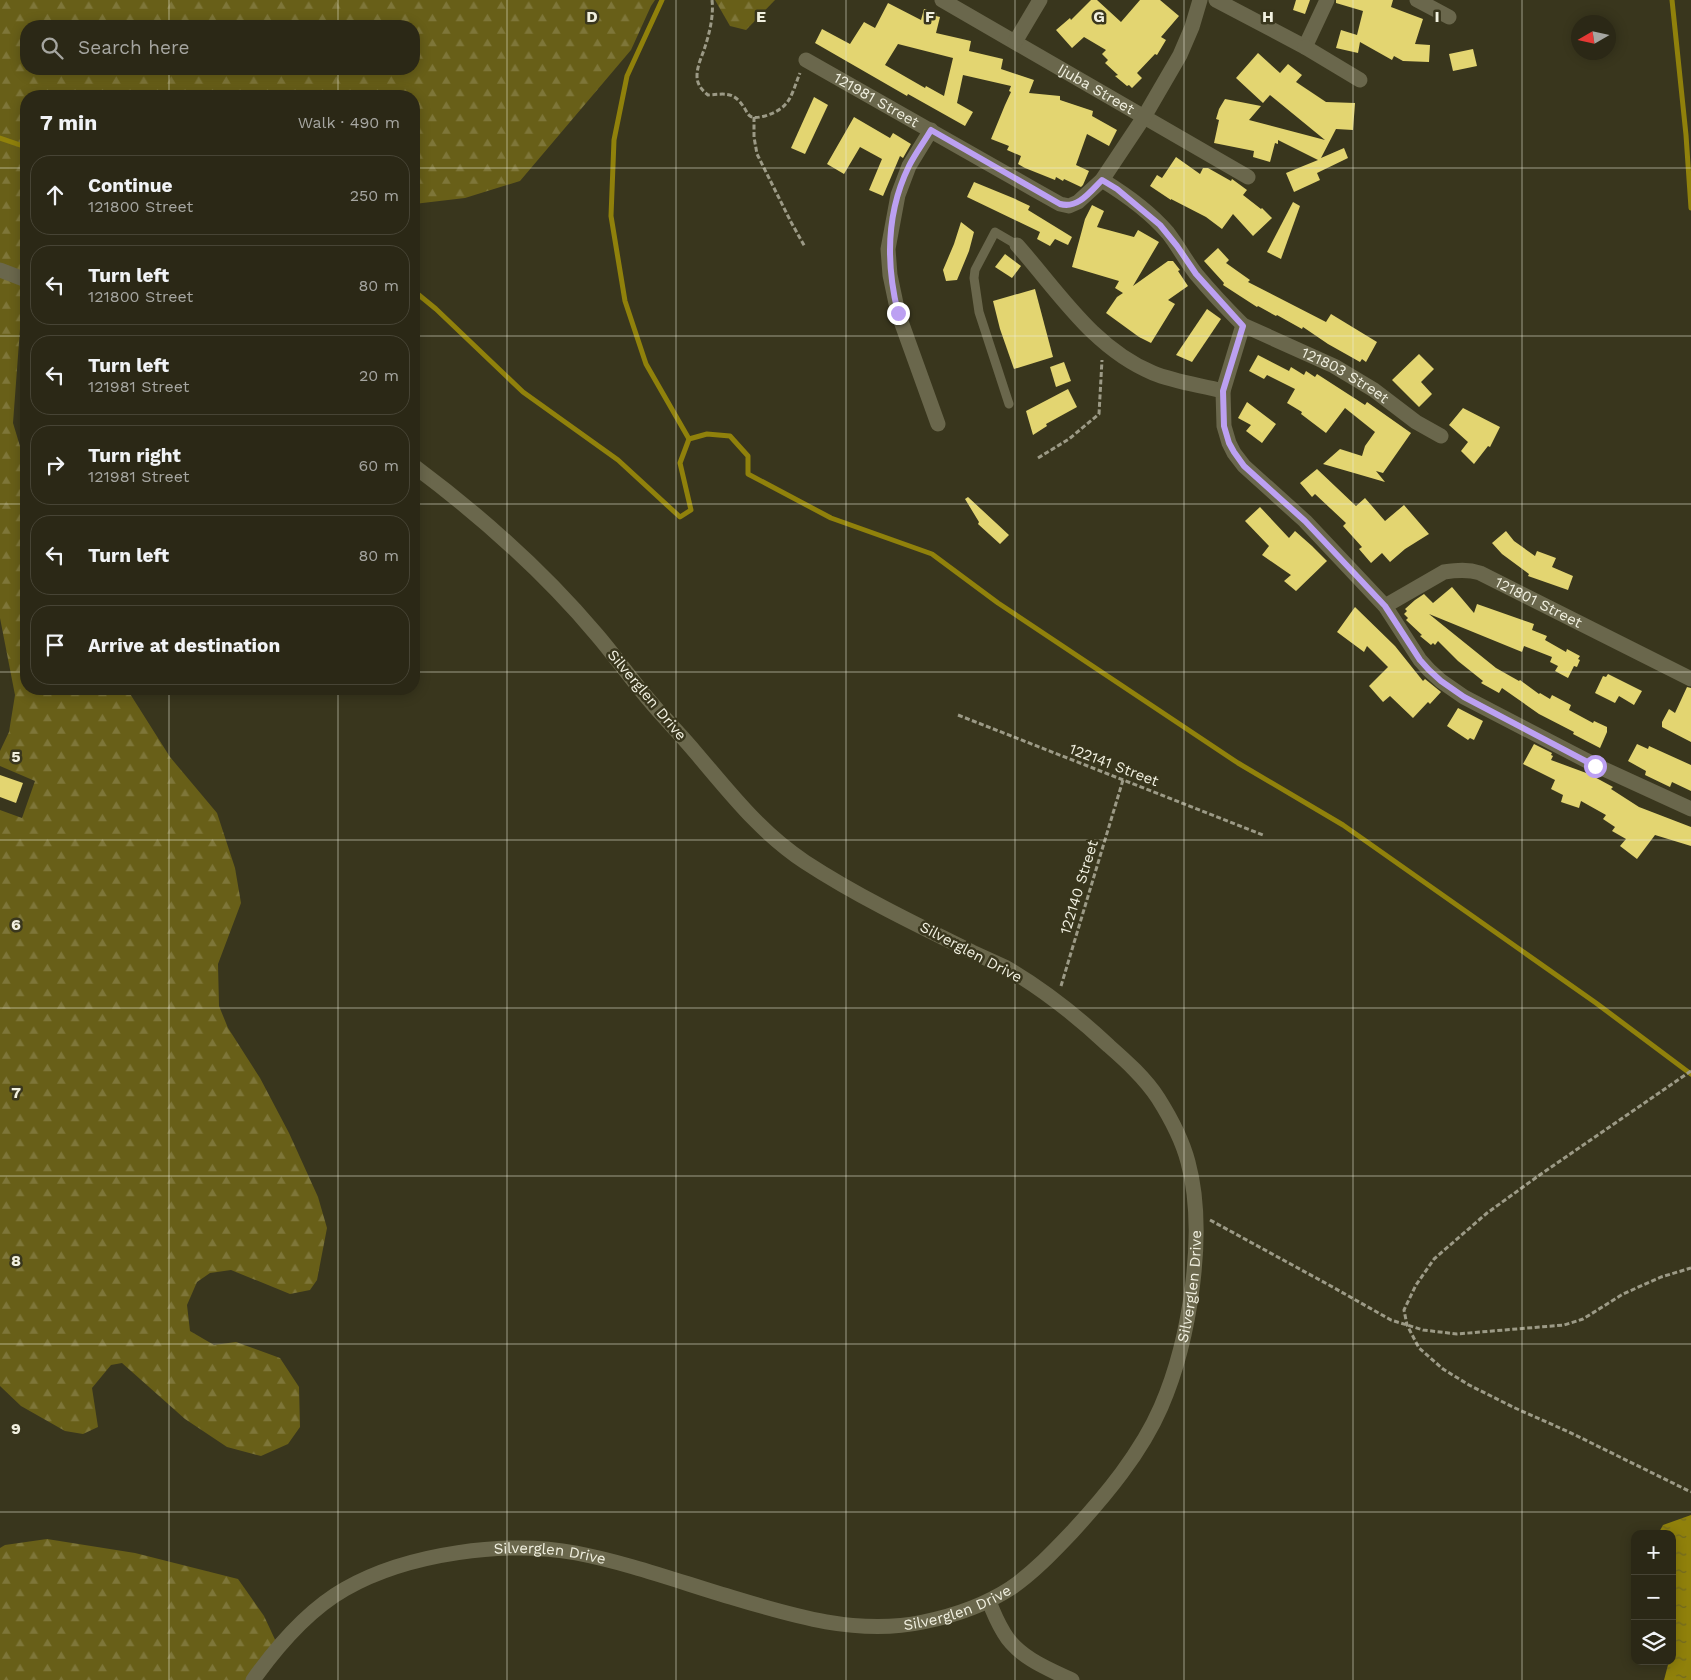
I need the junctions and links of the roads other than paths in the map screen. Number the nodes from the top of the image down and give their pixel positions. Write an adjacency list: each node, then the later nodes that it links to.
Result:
1 (942, 0): 8 (street, Ijuba Street)
2 (1040, 0): 8 (street)
3 (1200, 0): 12 (street, 121981 Street)
4 (1216, 0): 9 (street)
5 (1327, 0): 9 (street)
6 (1417, 0): 7 (street)
7 (1449, 17)
8 (1014, 42): 12 (street, Ijuba Street)
9 (1305, 47): 11 (street)
10 (806, 60): 13 (street, 121981 Street)
11 (1360, 80)
12 (1144, 117): 14 (street, Ijuba Street); 15 (street, 121981 Street)
13 (931, 130): 15 (street, 121981 Street); 22 (street)
14 (1248, 177)
15 (1102, 180): 19 (street)
16 (1017, 245): 20 (street); 21 (lane)
17 (0, 270): 18 (street)
18 (20, 278)
19 (1243, 326): 20 (street); 23 (street, 121803 Street)
20 (1223, 391): 25 (street)
21 (1009, 404)
22 (938, 424)
23 (1441, 436)
24 (420, 470): 28 (street, Silverglen Drive)
25 (1385, 606): 26 (street, 121801 Street); 27 (street)
26 (1691, 679)
27 (1691, 809)
28 (989, 1601): 29 (street, Silverglen Drive); 30 (street)
29 (253, 1680)
30 (1072, 1680)

